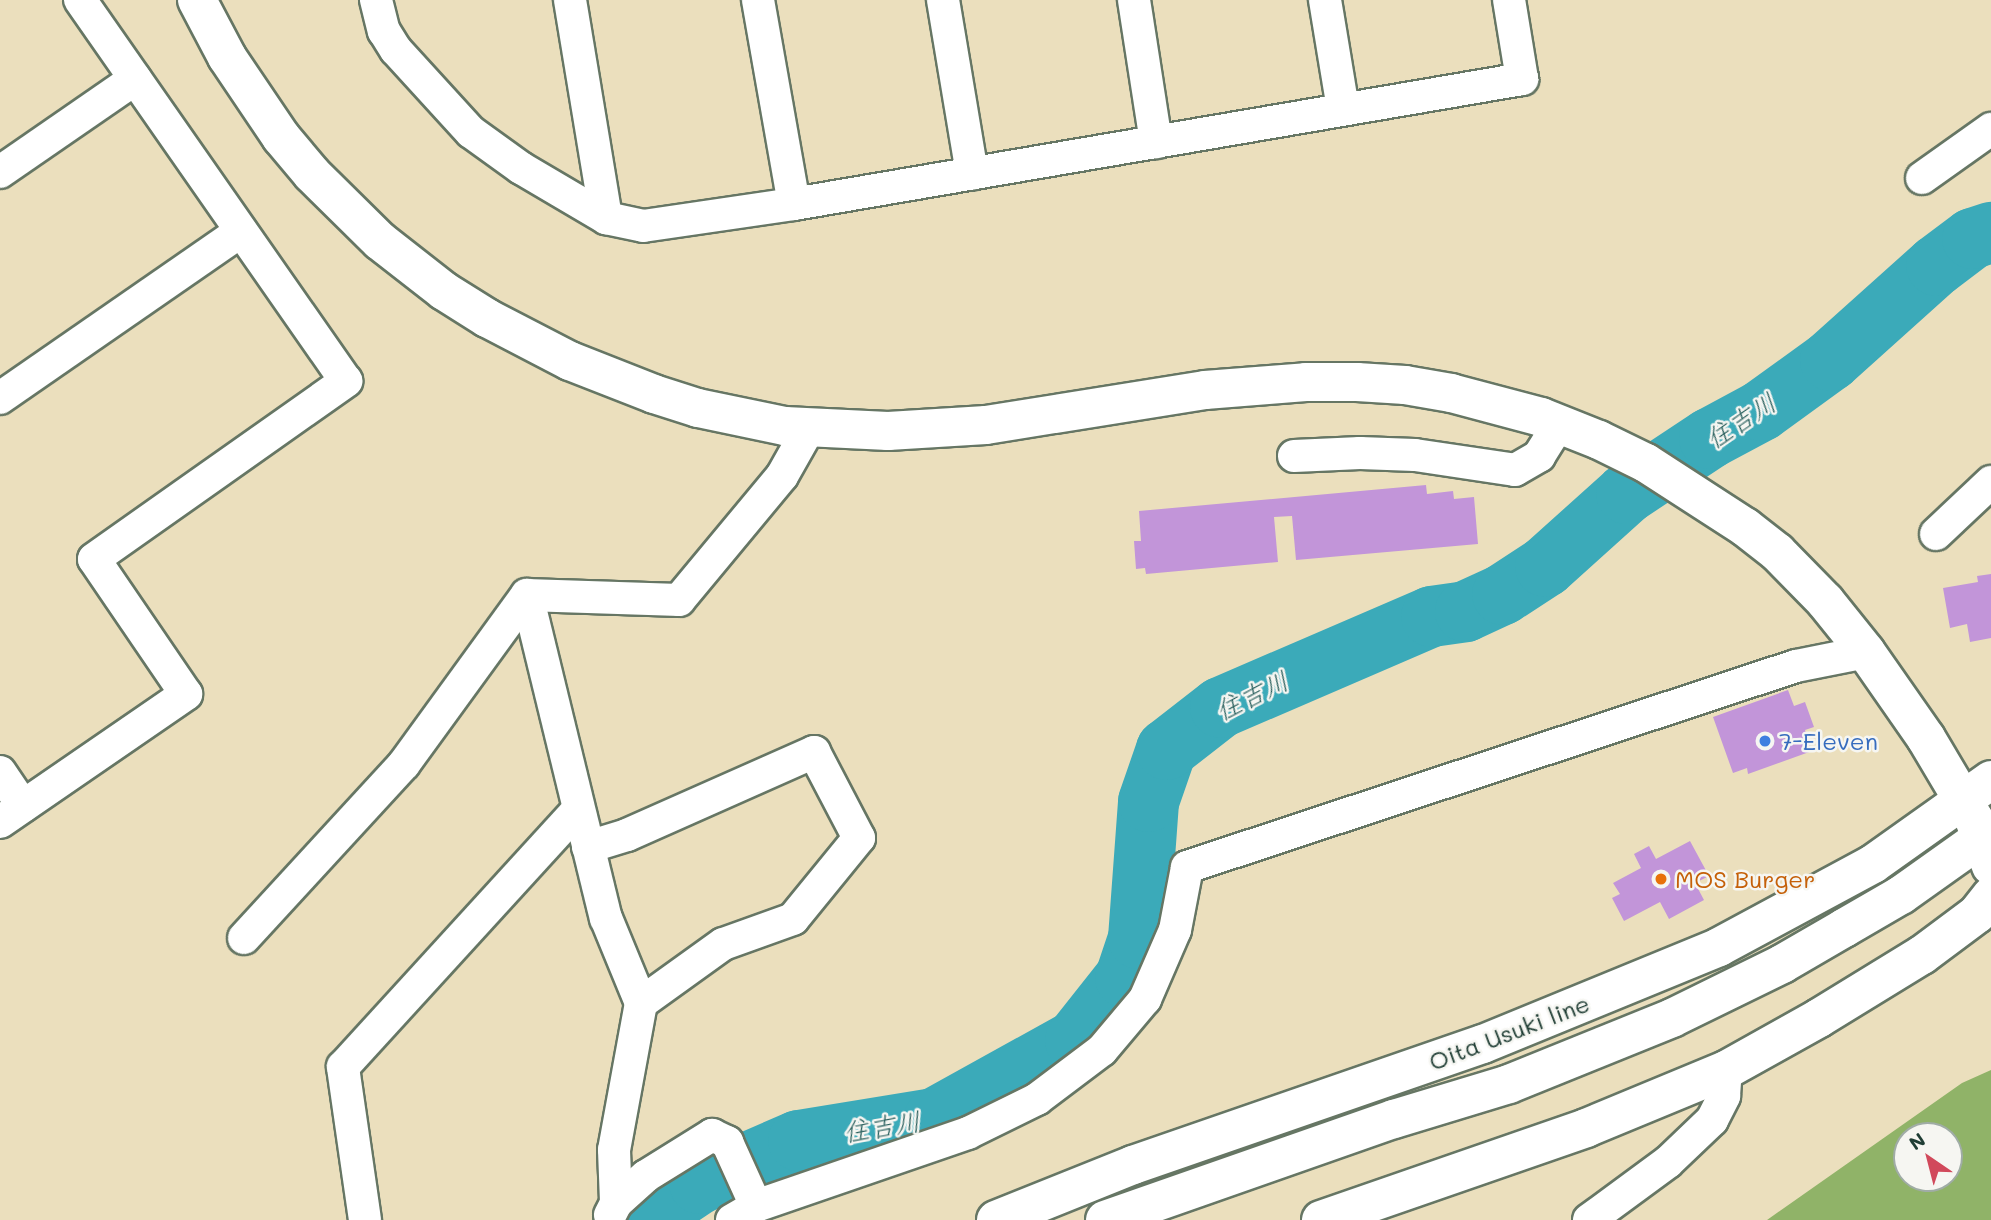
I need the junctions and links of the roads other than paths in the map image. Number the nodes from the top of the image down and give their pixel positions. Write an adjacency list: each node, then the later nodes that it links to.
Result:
1 (80, 0): 10 (street)
2 (197, 0): 22 (street)
3 (376, 0): 18 (street)
4 (570, 0): 18 (street)
5 (758, 0): 17 (street)
6 (943, 0): 15 (street)
7 (1133, 0): 13 (street)
8 (1325, 0): 11 (street)
9 (1509, 0): 11 (street)
10 (135, 79): 14 (street); 19 (street)
11 (1343, 109): 13 (street)
12 (1991, 129): 16 (street)
13 (1156, 142): 15 (street)
14 (0, 172)
15 (972, 174): 17 (street)
16 (1922, 178)
17 (794, 204): 18 (street)
18 (606, 218)
19 (241, 231): 20 (street); 31 (street)
20 (0, 398)
21 (1560, 423): 22 (street); 23 (street); 27 (street)
22 (809, 428): 26 (street)
23 (1294, 456)
24 (1991, 482): 25 (street)
25 (1936, 534)
26 (527, 595): 30 (street); 35 (street)
27 (1866, 652): 29 (street); 38 (street)
28 (0, 772): 31 (street)
29 (1977, 790): 32 (street); 41 (street, Oita Usuki line)
30 (578, 810): 33 (street); 40 (street)
31 (12, 814)
32 (1988, 844): 42 (street, Oita Usuki line)
33 (588, 847): 36 (street); 36 (street)
34 (1991, 896): 37 (street)
35 (244, 938)
36 (641, 1003): 39 (street)
37 (1726, 1070): 43 (street); 44 (street)
38 (745, 1205): 39 (street)
39 (612, 1211)
40 (365, 1220)
41 (996, 1220)
42 (1105, 1220)
43 (1321, 1220)
44 (1589, 1220)

